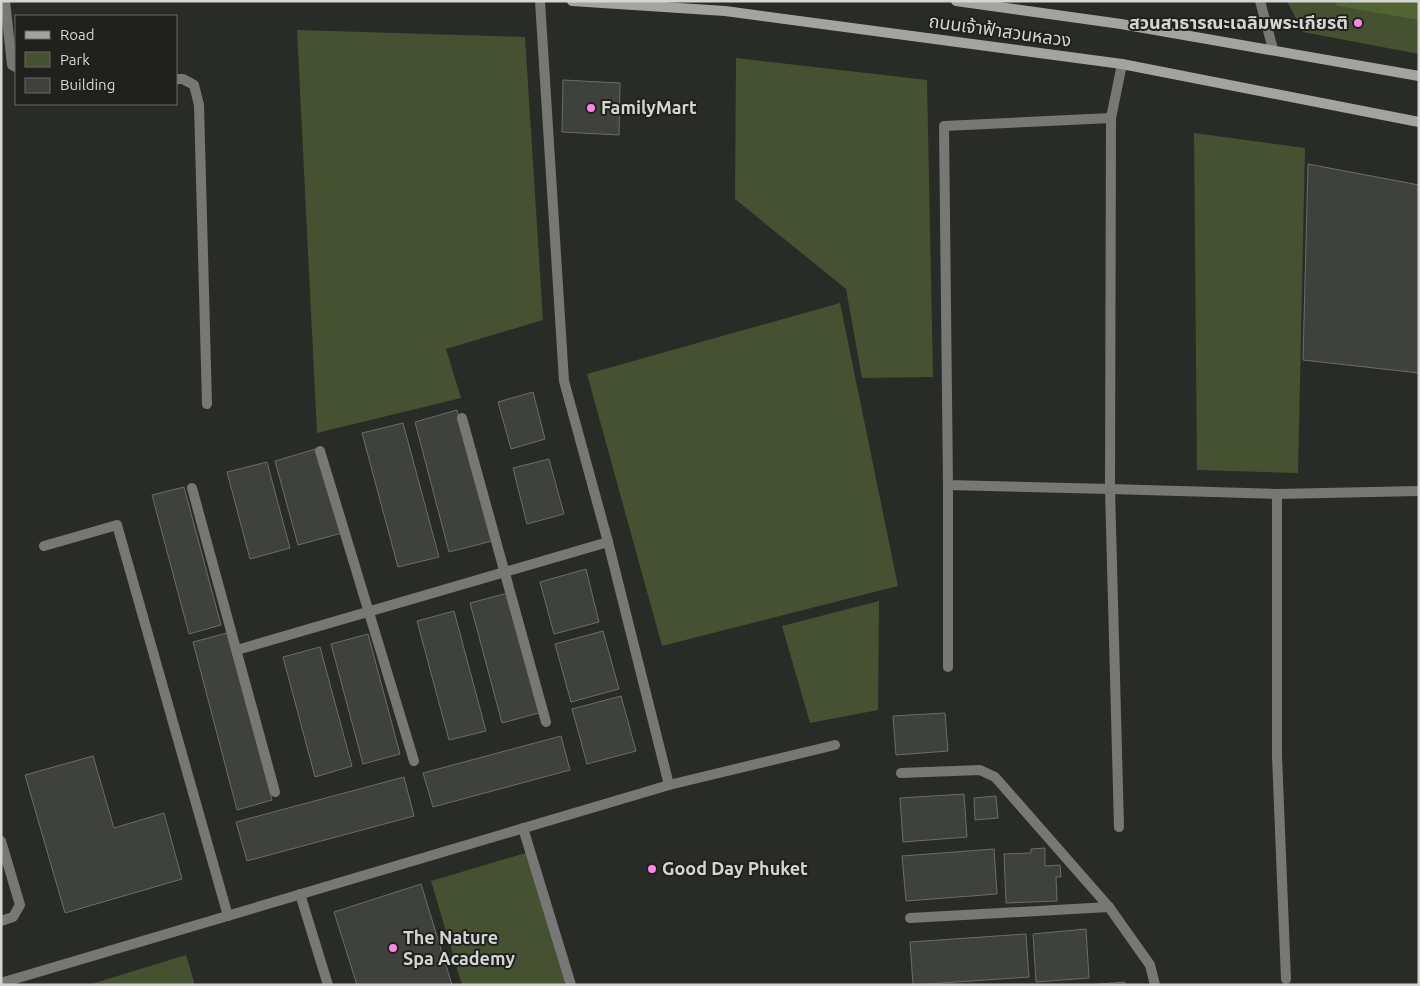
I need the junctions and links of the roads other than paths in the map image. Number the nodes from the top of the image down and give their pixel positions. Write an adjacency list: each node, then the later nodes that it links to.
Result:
1 (5, 1): 8 (street)
2 (540, 1): 21 (street)
3 (572, 1): 7 (main road, ถนนเจ้าฟ้าสวนหลวง)
4 (956, 1): 6 (main road, ถนนเจ้าฟ้าสวนหลวง)
5 (1260, 1): 6 (street)
6 (1273, 49): 9 (main road, ถนนเจ้าฟ้าสวนหลวง)
7 (1122, 64): 11 (street); 12 (main road, ถนนเจ้าฟ้าสวนหลวง)
8 (15, 66)
9 (1419, 76)
10 (178, 79): 13 (street)
11 (1111, 118): 16 (street); 18 (street)
12 (1419, 122)
13 (207, 404)
14 (462, 418): 23 (street)
15 (320, 451): 24 (street)
16 (948, 485): 18 (street); 26 (street)
17 (192, 488): 25 (street)
18 (1110, 489): 20 (street); 34 (street)
19 (1419, 491): 20 (street)
20 (1277, 494): 41 (street)
21 (608, 542): 23 (street); 31 (street)
22 (44, 546): 38 (street)
23 (504, 572): 24 (street); 27 (street)
24 (369, 612): 25 (street); 29 (street)
25 (237, 650): 32 (street)
26 (948, 667)
27 (546, 722)
28 (835, 745): 31 (street)
29 (414, 761)
30 (901, 773): 37 (street)
31 (669, 785): 33 (street)
32 (275, 792)
33 (523, 828): 36 (street); 44 (street)
34 (1119, 828)
35 (1, 841): 40 (street)
36 (300, 894): 38 (street); 43 (street)
37 (1109, 906): 39 (street); 45 (street)
38 (228, 916): 42 (street)
39 (910, 918)
40 (1, 920)
41 (1286, 979)
42 (1, 983)
43 (328, 985)
44 (571, 985)
45 (1155, 985)

